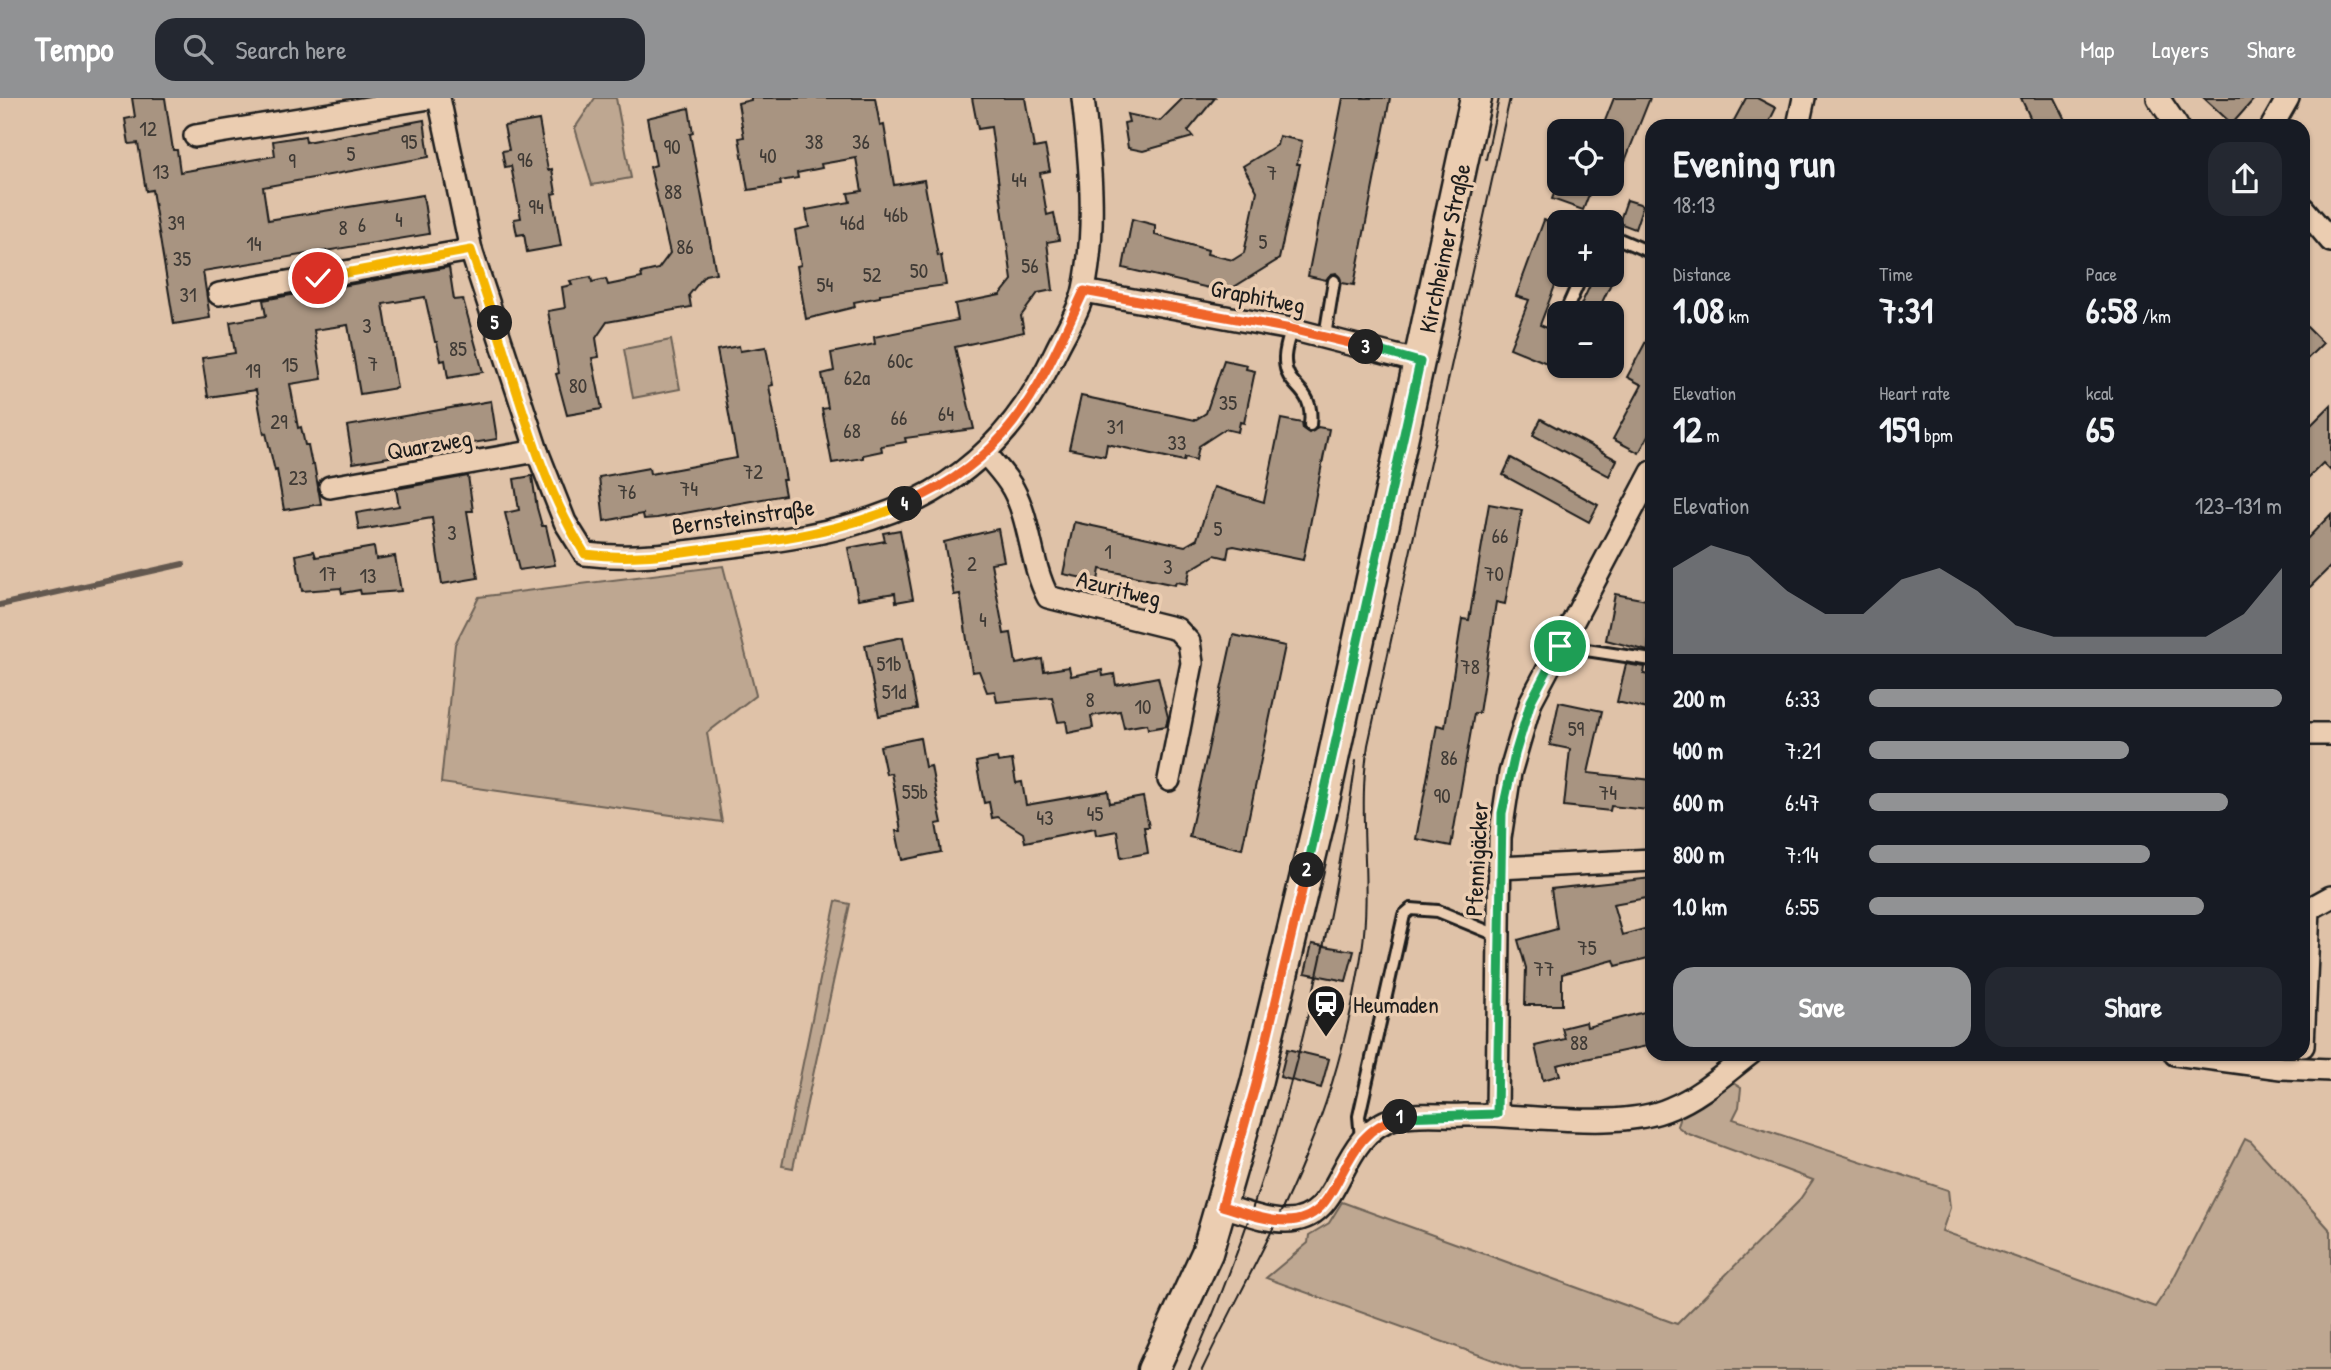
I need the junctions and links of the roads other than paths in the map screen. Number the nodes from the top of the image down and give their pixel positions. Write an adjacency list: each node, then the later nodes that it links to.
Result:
1 (430, 98): 11 (street)
2 (439, 98): 15 (street, Bernsteinstraße)
3 (1083, 98): 18 (street, Bernsteinstraße)
4 (1476, 98): 22 (main road, Kirchheimer Straße)
5 (1804, 98): 8 (street)
6 (2158, 98): 9 (street)
7 (2288, 98): 10 (street)
8 (1800, 119)
9 (2172, 119)
10 (2277, 119)
11 (195, 136)
12 (2310, 216): 14 (street)
13 (1624, 241): 16 (lane)
14 (2331, 241)
15 (471, 250): 19 (street); 24 (street, Bernsteinstraße)
16 (1645, 250)
17 (1334, 281): 21 (lane)
18 (1084, 291): 20 (street, Graphitweg); 25 (street, Bernsteinstraße)
19 (219, 294)
20 (1291, 329): 21 (street, Graphitweg); 23 (lane)
21 (1325, 336): 22 (street, Graphitweg)
22 (1420, 362): 43 (main road, Kirchheimer Straße)
23 (1310, 425)
24 (537, 451): 25 (street, Bernsteinstraße); 27 (street, Quarzweg)
25 (986, 454): 32 (street, Azuritweg)
26 (1645, 485): 28 (street, Pfennigäcker)
27 (330, 487)
28 (1560, 646): 29 (lane); 34 (street, Pfennigäcker)
29 (1645, 659)
30 (2310, 734): 31 (street)
31 (2331, 734)
32 (1169, 780)
33 (1645, 860): 34 (street)
34 (1499, 869): 37 (street, Pfennigäcker)
35 (2331, 897): 36 (street)
36 (2310, 905)
37 (1499, 936): 41 (street, Pfennigäcker); 42 (lane)
38 (1741, 1061): 41 (street)
39 (2302, 1061): 40 (street)
40 (2331, 1070)
41 (1497, 1114): 42 (street)
42 (1361, 1139): 43 (street)
43 (1222, 1206): 44 (main road, Kirchheimer Straße)
44 (1153, 1370)

